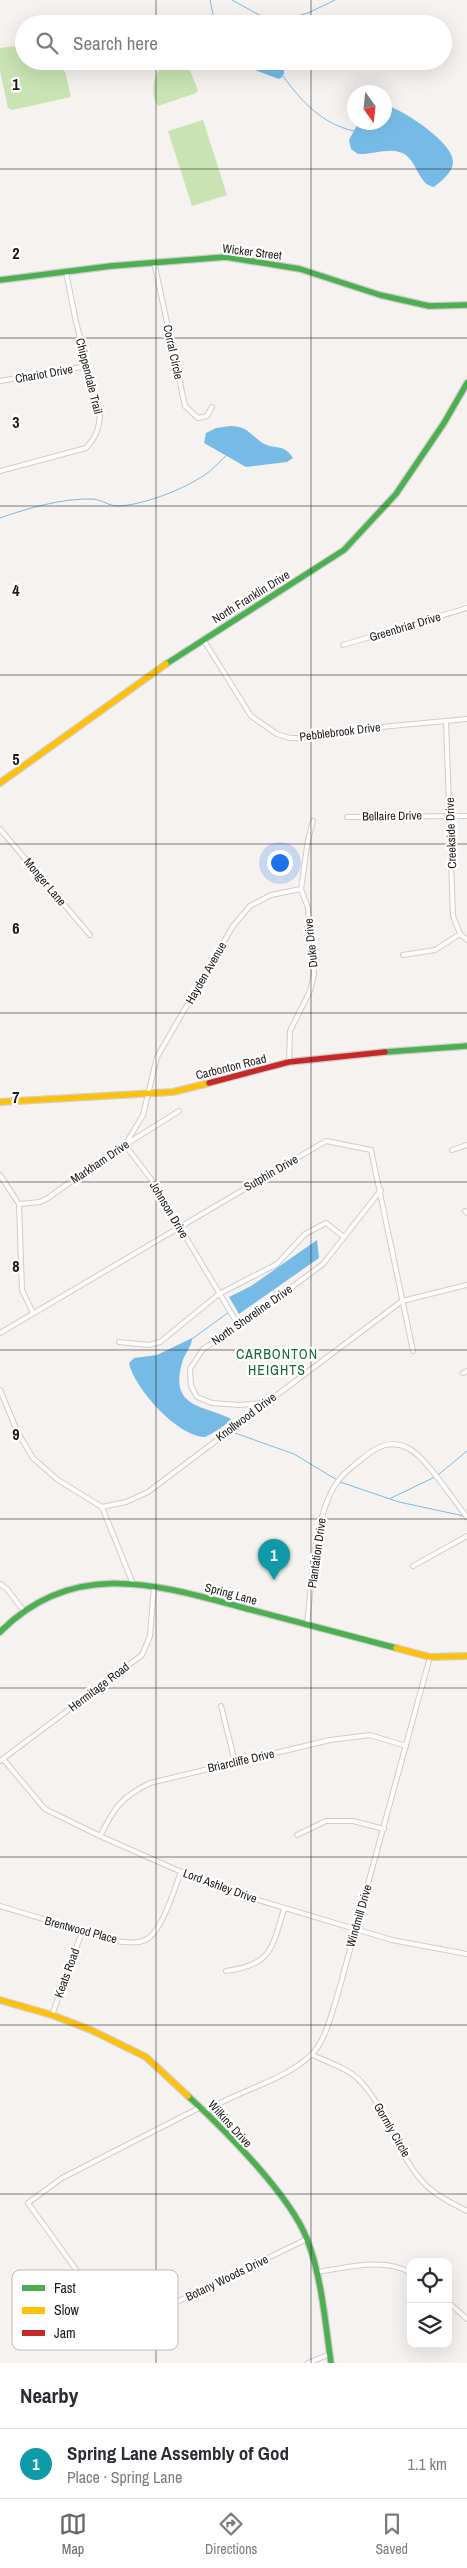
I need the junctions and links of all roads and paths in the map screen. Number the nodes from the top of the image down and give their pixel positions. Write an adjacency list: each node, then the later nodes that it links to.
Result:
1 (154, 262): 2 (street, Wicker Street); 4 (street, Wicker Street); 8 (street, Corral Circle)
2 (66, 272): 3 (street, Wicker Street); 5 (street, Chippendale Trail)
3 (0, 280)
4 (467, 305)
5 (88, 366): 6 (street, Chariot Drive); 9 (street, Chippendale Trail)
6 (0, 381)
7 (466, 386): 11 (street, North Franklin Drive)
8 (212, 407)
9 (0, 471)
10 (467, 608): 12 (street, Greenbriar Drive)
11 (203, 638): 14 (street, Pebblebrook Drive); 15 (street, North Franklin Drive)
12 (343, 645)
13 (467, 719): 14 (street, Pebblebrook Drive)
14 (446, 722): 16 (street, Creekside Drive)
15 (0, 783)
16 (450, 816): 17 (street, Bellaire Drive); 18 (street, Bellaire Drive); 22 (street, Creekside Drive)
17 (467, 816)
18 (347, 817)
19 (313, 821): 21 (street, Duke Drive)
20 (0, 829): 23 (street, Monger Lane)
21 (301, 889): 27 (street, Duke Drive); 28 (street, Hayden Avenue)
22 (460, 934): 24 (street); 25 (street)
23 (90, 935)
24 (467, 940)
25 (403, 955)
26 (467, 1046): 27 (street, Carbonton Road)
27 (289, 1062): 28 (street, Carbonton Road)
28 (148, 1094): 29 (street, Carbonton Road); 31 (street)
29 (0, 1102)
30 (179, 1111): 31 (street, Markham Drive)
31 (125, 1145): 36 (street, Markham Drive); 37 (street, Johnson Drive)
32 (467, 1145): 33 (street)
33 (452, 1150)
34 (0, 1175): 36 (street)
35 (380, 1190): 37 (street, Sutphin Drive); 38 (street, North Shoreline Drive); 41 (street, Sutphin Drive)
36 (19, 1204): 42 (street)
37 (179, 1226): 40 (street, Johnson Drive); 42 (street, Sutphin Drive)
38 (344, 1238): 40 (street); 43 (street, North Shoreline Drive)
39 (467, 1285): 41 (street, Knollwood Drive)
40 (219, 1294): 43 (street, Johnson Drive); 45 (street)
41 (402, 1301): 46 (street, Sutphin Drive); 48 (street, Knollwood Drive)
42 (33, 1313): 44 (street, Sutphin Drive)
43 (239, 1326): 48 (street, North Shoreline Drive)
44 (0, 1333)
45 (119, 1342)
46 (413, 1351)
47 (0, 1390): 49 (street)
48 (264, 1404): 49 (street, Knollwood Drive)
49 (102, 1507): 54 (street)
50 (467, 1517): 57 (street, Plantation Drive)
51 (467, 1536): 52 (street)
52 (413, 1566)
53 (0, 1584): 56 (street)
54 (133, 1584): 55 (street, Spring Lane); 56 (street, Spring Lane)
55 (154, 1586): 57 (street, Spring Lane); 63 (street, Hermitage Road)
56 (23, 1610): 58 (street, Spring Lane)
57 (307, 1624): 60 (street, Spring Lane)
58 (0, 1632)
59 (467, 1656): 60 (street, Spring Lane)
60 (430, 1657): 62 (street, Windmill Drive)
61 (221, 1706): 64 (street)
62 (406, 1746): 64 (street, Briarcliffe Drive); 65 (street, Windmill Drive)
63 (1, 1760): 67 (street, Lord Ashley Drive)
64 (236, 1762): 67 (street, Briarcliffe Drive)
65 (384, 1828): 66 (street); 71 (street, Windmill Drive)
66 (297, 1835)
67 (100, 1836): 68 (street, Lord Ashley Drive)
68 (181, 1872): 70 (street, Lord Ashley Drive); 72 (street, Brentwood Place)
69 (0, 1906): 72 (street, Brentwood Place)
70 (284, 1909): 71 (street, Lord Ashley Drive); 74 (street)
71 (355, 1929): 73 (street, Lord Ashley Drive); 77 (street, Windmill Drive)
72 (82, 1932): 76 (street, Keats Road)
73 (467, 1954)
74 (226, 1971)
75 (0, 2000): 76 (street, Wilkins Drive)
76 (52, 2015): 78 (street, Wilkins Drive)
77 (312, 2055): 78 (street); 79 (street, Gormly Circle)
78 (203, 2109): 80 (street, Wilkins Drive); 81 (street, Botany Woods Drive)
79 (467, 2211)
80 (307, 2239): 83 (street, Wilkins Drive); 84 (street, Botany Woods Drive)
81 (77, 2270)
82 (407, 2271): 83 (street)
83 (317, 2272): 87 (street, Wilkins Drive)
84 (178, 2300)
85 (449, 2303): 86 (street)
86 (467, 2319)
87 (330, 2354): 88 (street); 89 (street, Wilkins Drive)
88 (308, 2363)
89 (331, 2363)

